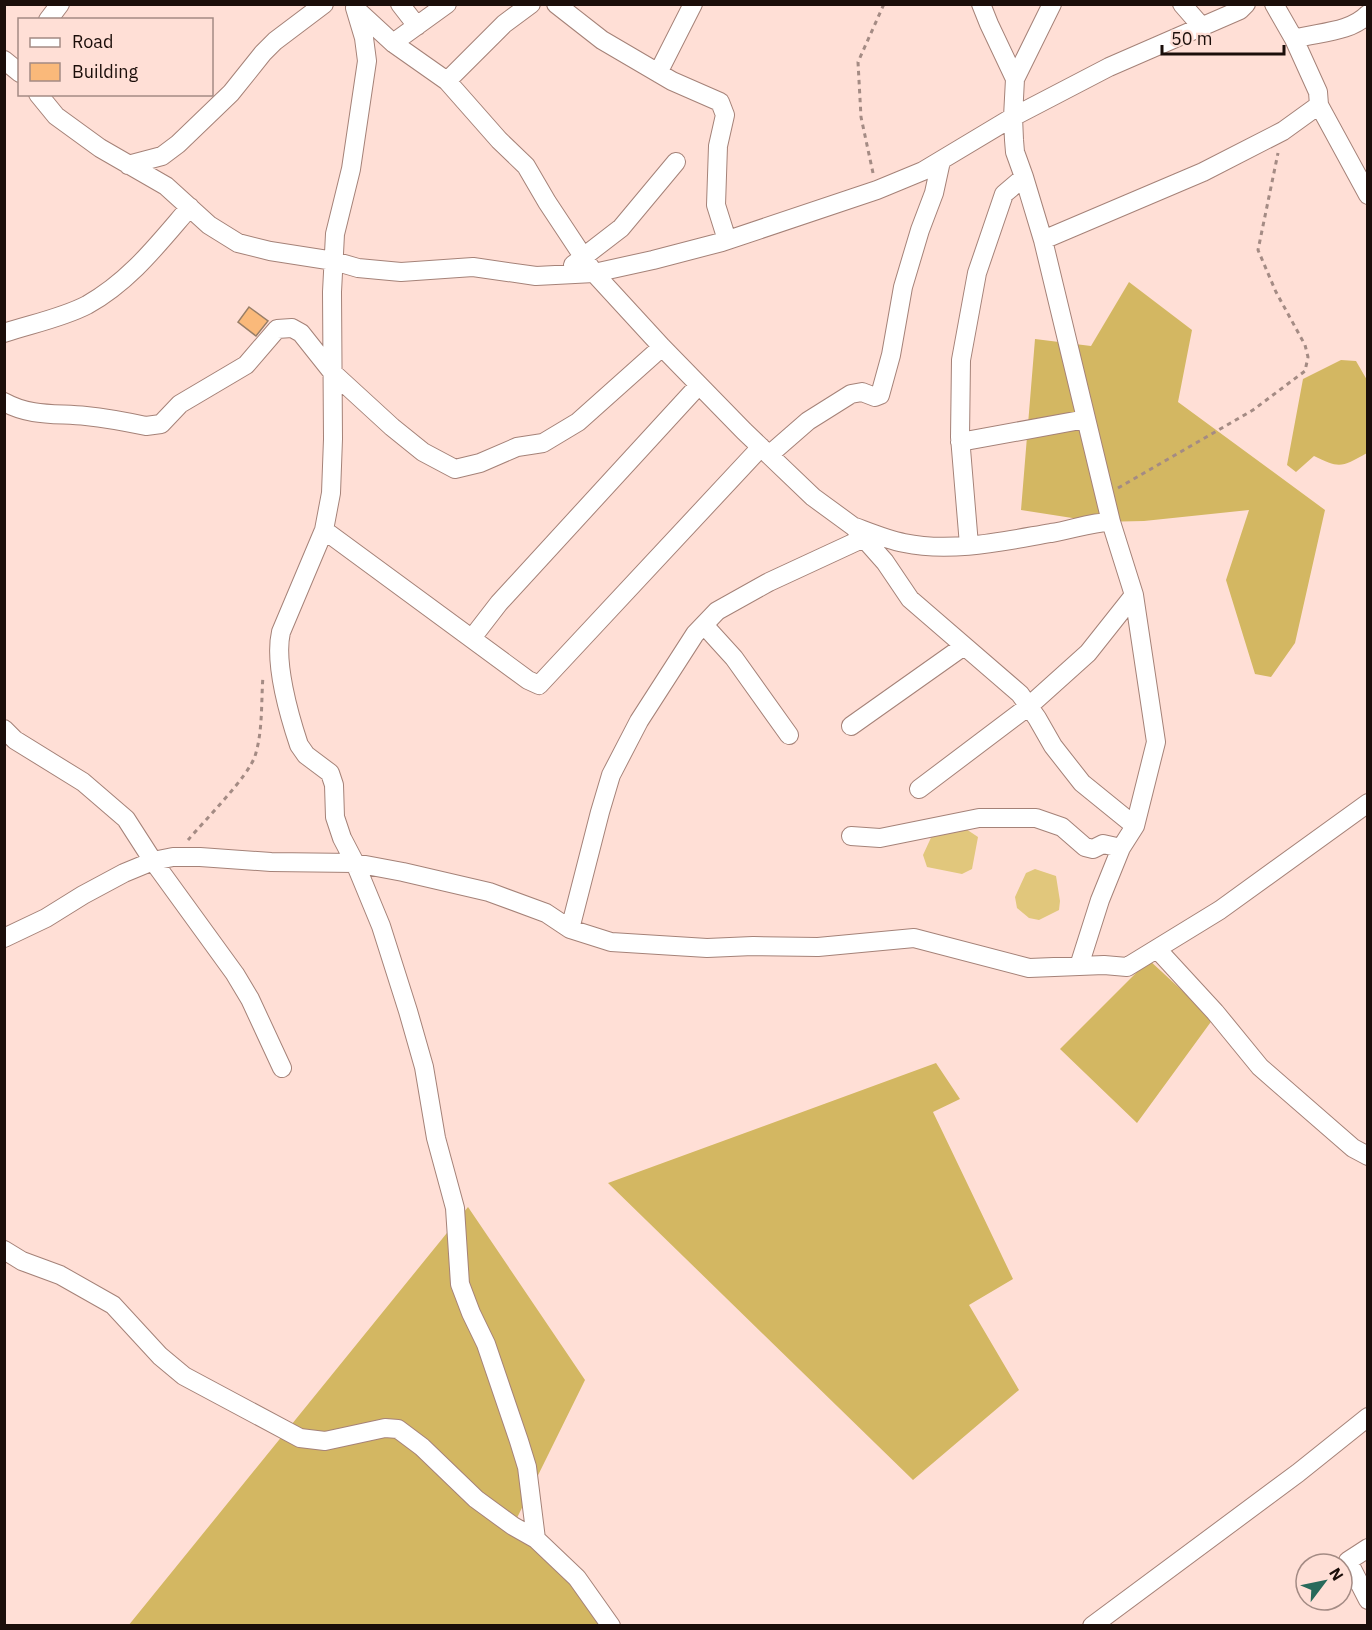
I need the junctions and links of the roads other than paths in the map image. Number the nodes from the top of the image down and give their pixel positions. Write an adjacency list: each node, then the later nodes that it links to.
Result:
1 (60, 4): 15 (street)
2 (324, 4): 28 (street)
3 (400, 4): 16 (street)
4 (447, 4): 16 (street)
5 (531, 4): 22 (street)
6 (556, 4): 20 (street)
7 (693, 4): 20 (street)
8 (981, 4): 21 (street)
9 (1052, 4): 21 (street)
10 (1182, 4): 17 (street)
11 (1246, 4): 17 (street)
12 (1274, 4): 18 (street)
13 (354, 6): 19 (street); 35 (street)
14 (1368, 14): 18 (street)
15 (50, 18)
16 (417, 26): 19 (street)
17 (1202, 27): 25 (street)
18 (1294, 39): 24 (street)
19 (393, 43): 22 (street)
20 (658, 73): 32 (street)
21 (1015, 79): 25 (street)
22 (447, 81): 34 (street)
23 (40, 96): 28 (street)
24 (1319, 105): 30 (street); 33 (street)
25 (1013, 117): 26 (street); 29 (street)
26 (941, 161): 32 (street); 45 (street)
27 (676, 162): 34 (street)
28 (128, 165): 31 (street)
29 (1024, 177): 33 (street); 44 (street)
30 (1368, 195)
31 (190, 207): 35 (street); 38 (street)
32 (727, 240): 36 (street)
33 (1043, 240): 43 (street)
34 (583, 257): 36 (street); 37 (street)
35 (334, 261): 37 (street); 40 (street)
36 (594, 273): 37 (street); 39 (street)
37 (560, 275)
38 (4, 333)
39 (662, 347): 40 (street); 41 (street)
40 (332, 372): 42 (street); 47 (street)
41 (699, 385): 45 (street); 52 (street)
42 (4, 402)
43 (1086, 419): 44 (street); 46 (street)
44 (960, 442): 49 (street)
45 (765, 451): 48 (street); 52 (street)
46 (1111, 522): 49 (street); 50 (street)
47 (324, 530): 52 (street); 64 (street)
48 (859, 532): 49 (street); 51 (street); 53 (street)
49 (969, 546)
50 (1134, 595): 54 (street); 60 (street)
51 (704, 625): 57 (street); 65 (street)
52 (472, 638)
53 (964, 646): 54 (street); 55 (street)
54 (1029, 706): 58 (street); 60 (street)
55 (851, 726)
56 (4, 729): 63 (street)
57 (789, 735)
58 (919, 789)
59 (1368, 803): 67 (street)
60 (1136, 826): 62 (street)
61 (851, 836): 62 (street)
62 (1121, 848): 68 (street)
63 (153, 861): 64 (street); 66 (street); 69 (street)
64 (355, 863): 65 (street); 73 (street)
65 (570, 929): 68 (street)
66 (4, 938)
67 (1157, 949): 68 (street); 70 (street)
68 (1079, 966)
69 (282, 1068)
70 (1368, 1156)
71 (4, 1250): 73 (street)
72 (1368, 1417): 77 (street)
73 (536, 1539): 76 (street)
74 (1368, 1548): 75 (street)
75 (1368, 1600)
76 (611, 1626)
77 (1092, 1626)

